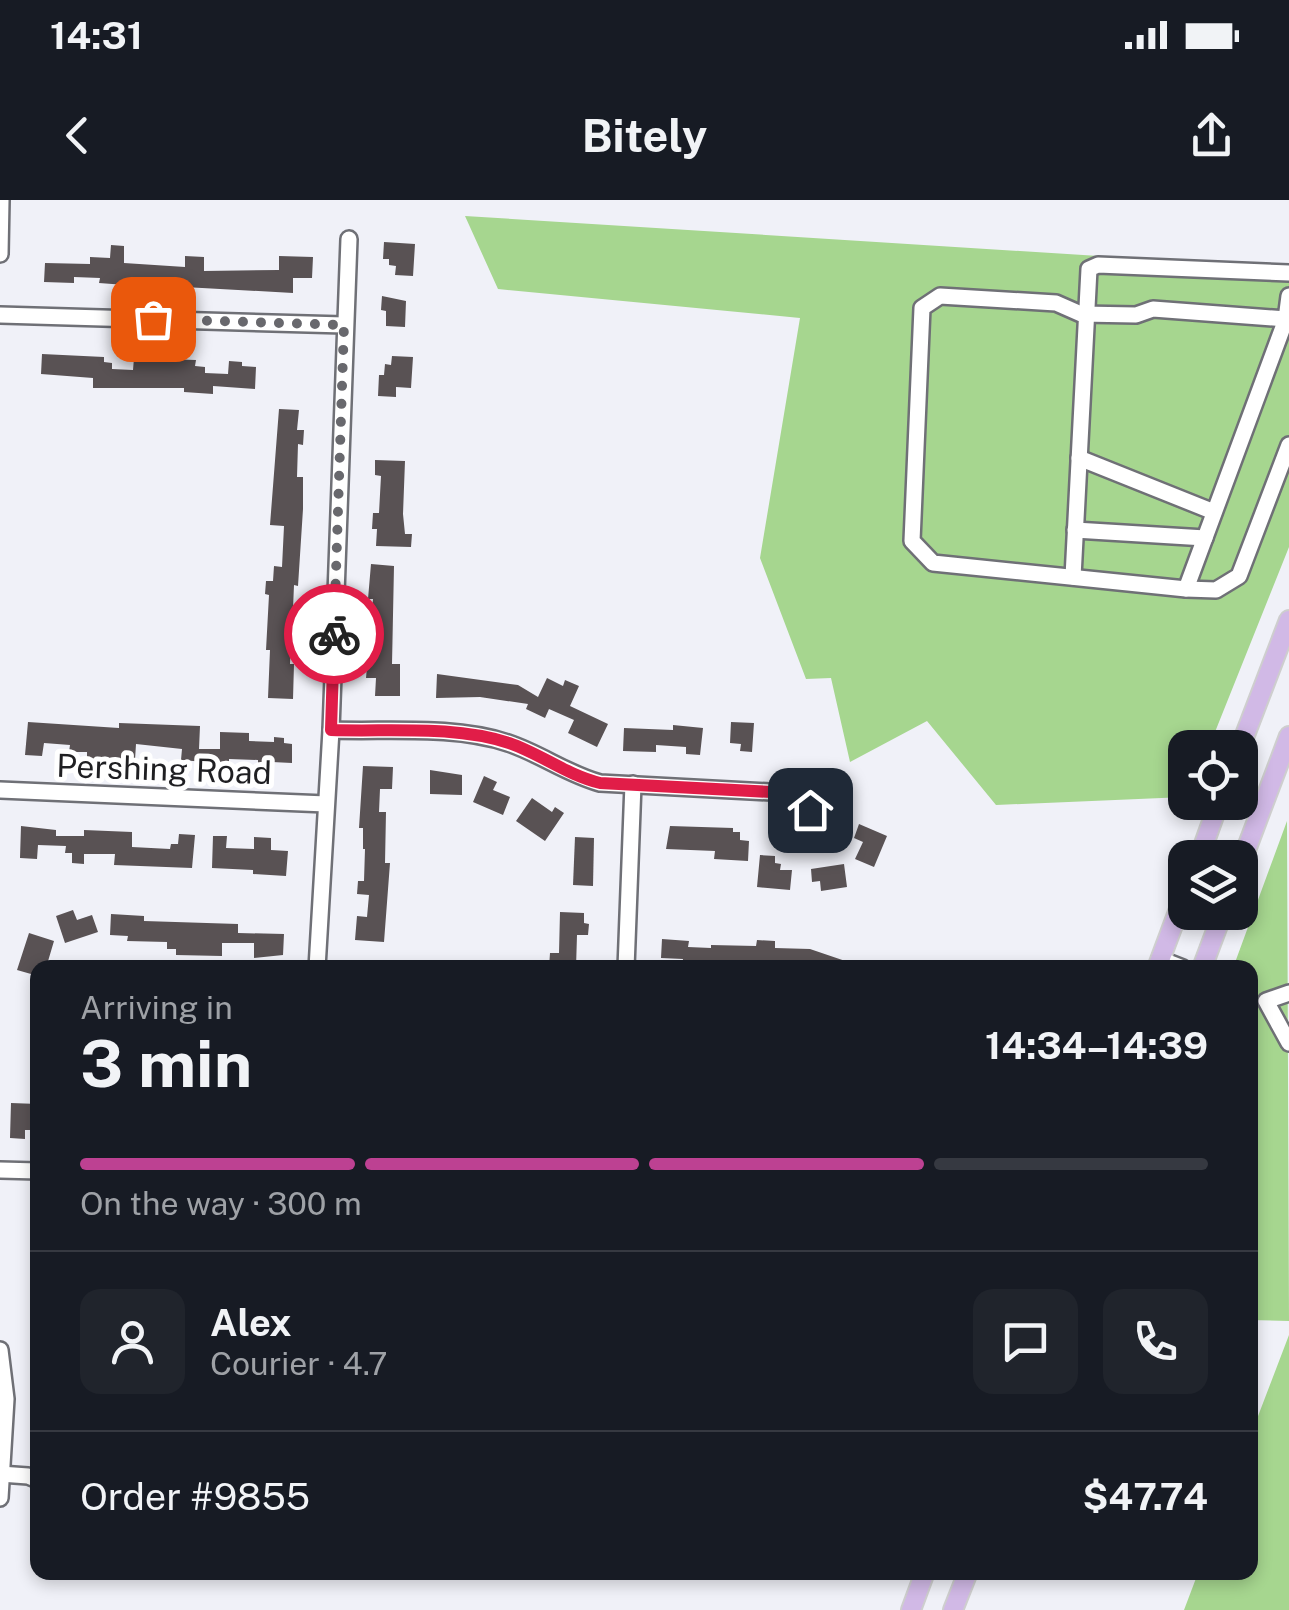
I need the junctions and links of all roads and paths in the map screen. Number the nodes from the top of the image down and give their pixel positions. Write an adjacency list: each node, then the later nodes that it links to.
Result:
1 (1, 200): 3 (street)
2 (349, 240): 9 (street)
3 (0, 254)
4 (1289, 273): 6 (street)
5 (1289, 296): 8 (street)
6 (1088, 314): 8 (street); 11 (street); 15 (street)
7 (0, 315): 9 (street)
8 (1287, 319): 12 (street)
9 (344, 325): 18 (street)
10 (1289, 445): 16 (street)
11 (1079, 458): 12 (street); 13 (street)
12 (1214, 512): 14 (street)
13 (1075, 530): 14 (street); 15 (street)
14 (1204, 538): 16 (street)
15 (1072, 577): 16 (street)
16 (1186, 588)
17 (1289, 620): 19 (main road)
18 (331, 730): 21 (street); 23 (street)
19 (1247, 730)
20 (1289, 736): 25 (main road)
21 (633, 784): 24 (street); 29 (street)
22 (0, 790): 23 (street, Pershing Road)
23 (326, 804): 28 (street)
24 (810, 810)
25 (1250, 840)
26 (1171, 930): 30 (main road)
27 (1216, 930): 31 (main road)
28 (317, 960)
29 (626, 960)
30 (1159, 960)
31 (1205, 960)
32 (1289, 993): 33 (street)
33 (1258, 998): 34 (street)
34 (1289, 1043)
35 (0, 1170): 36 (street)
36 (30, 1172)
37 (0, 1350): 38 (street)
38 (1, 1474): 39 (street); 40 (street)
39 (30, 1479)
40 (0, 1498)
41 (917, 1580): 43 (main road)
42 (965, 1580): 44 (main road)
43 (911, 1610)
44 (953, 1610)

